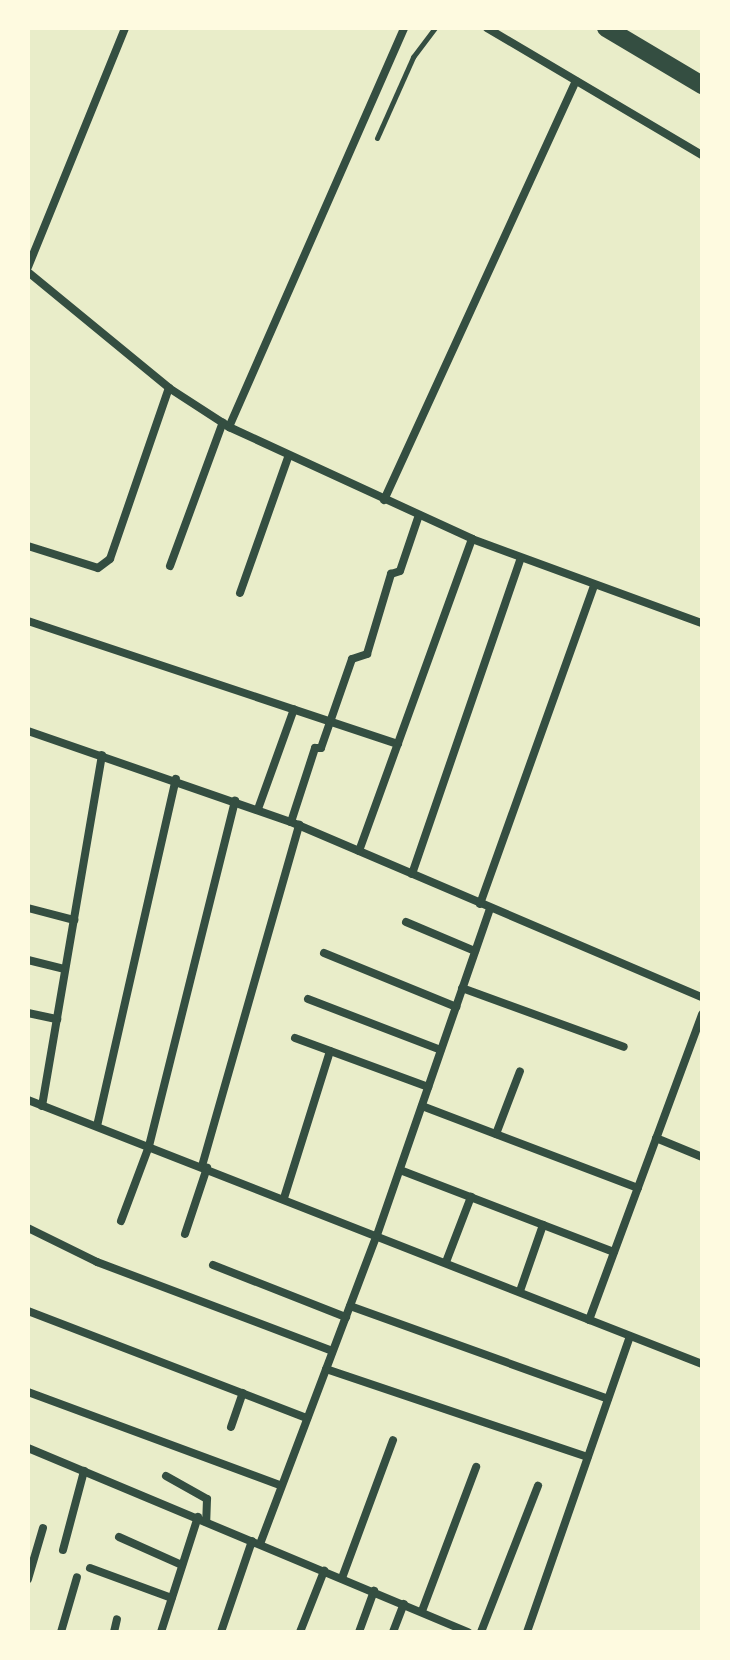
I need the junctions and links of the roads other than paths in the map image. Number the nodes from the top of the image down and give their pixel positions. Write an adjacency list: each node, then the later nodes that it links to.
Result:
1 (125, 28): 10 (street)
2 (404, 28): 12 (street)
3 (435, 28): 8 (lane)
4 (487, 28): 6 (street)
5 (606, 28): 7 (highway)
6 (576, 81): 9 (street); 14 (street)
7 (702, 85)
8 (377, 138)
9 (702, 155)
10 (28, 270): 11 (street)
11 (169, 388): 12 (street); 17 (street)
12 (226, 424): 13 (street); 19 (street)
13 (289, 455): 14 (street); 21 (street)
14 (384, 500): 15 (street)
15 (419, 515): 16 (street); 25 (street)
16 (472, 539): 18 (street); 27 (street)
17 (28, 546)
18 (521, 558): 20 (street); 34 (street)
19 (170, 566)
20 (594, 586): 23 (street); 35 (street)
21 (240, 593)
22 (28, 621): 24 (street)
23 (702, 623)
24 (294, 709): 25 (street); 31 (street)
25 (330, 721): 27 (street); 32 (street)
26 (28, 731): 28 (street)
27 (398, 744): 33 (street)
28 (102, 755): 29 (street); 38 (street)
29 (176, 779): 30 (street); 60 (street)
30 (235, 801): 31 (street); 63 (street)
31 (258, 809): 32 (street)
32 (295, 824): 33 (street); 65 (street)
33 (359, 851): 34 (street)
34 (412, 874): 35 (street)
35 (480, 904): 37 (street)
36 (28, 908): 38 (street)
37 (490, 908): 40 (street); 45 (street)
38 (74, 920): 43 (street)
39 (406, 922): 40 (street)
40 (475, 951): 44 (street)
41 (324, 953): 47 (street)
42 (28, 960): 43 (street)
43 (65, 969): 50 (street)
44 (462, 988): 47 (street); 52 (street)
45 (702, 997)
46 (308, 999): 53 (street)
47 (456, 1007): 53 (street)
48 (28, 1013): 50 (street)
49 (702, 1014): 62 (street)
50 (57, 1019): 58 (street)
51 (295, 1038): 54 (street)
52 (624, 1047)
53 (441, 1050): 56 (street)
54 (330, 1051): 56 (street); 69 (street)
55 (520, 1071): 61 (street)
56 (428, 1087): 59 (street)
57 (28, 1100): 58 (street)
58 (42, 1106): 60 (street)
59 (422, 1106): 61 (street); 66 (street)
60 (97, 1126): 63 (street)
61 (496, 1134): 67 (street)
62 (656, 1138): 64 (street); 67 (street)
63 (149, 1146): 65 (street); 70 (street)
64 (702, 1157)
65 (205, 1167): 69 (street); 73 (street)
66 (400, 1170): 68 (street); 74 (street)
67 (638, 1188): 75 (street)
68 (471, 1197): 71 (street); 76 (street)
69 (284, 1198): 74 (street)
70 (121, 1221)
71 (543, 1225): 75 (street); 78 (street)
72 (28, 1228): 84 (street)
73 (185, 1234)
74 (377, 1235): 76 (street); 79 (street)
75 (614, 1252): 82 (street)
76 (446, 1262): 78 (street)
77 (213, 1265): 81 (street)
78 (520, 1291): 82 (street)
79 (350, 1306): 81 (street); 89 (street)
80 (28, 1311): 88 (street)
81 (346, 1317): 84 (street)
82 (589, 1320): 83 (street)
83 (630, 1336): 85 (street); 89 (street)
84 (332, 1351): 86 (street)
85 (702, 1364)
86 (326, 1369): 90 (street); 94 (street)
87 (28, 1392): 98 (street)
88 (243, 1393): 90 (street); 91 (street)
89 (608, 1399): 94 (street)
90 (307, 1418): 98 (street)
91 (231, 1427)
92 (393, 1440): 109 (street)
93 (28, 1448): 96 (street)
94 (588, 1457): 125 (street)
95 (476, 1467): 114 (street)
96 (84, 1471): 100 (street); 104 (street)
97 (166, 1476): 100 (street)
98 (280, 1485): 103 (street)
99 (538, 1486): 124 (street)
100 (202, 1520): 103 (street); 105 (street)
101 (43, 1528): 110 (street)
102 (119, 1537): 105 (street)
103 (256, 1542): 107 (street); 119 (street)
104 (63, 1550)
105 (182, 1565): 112 (street)
106 (90, 1568): 112 (street)
107 (324, 1571): 109 (street); 120 (street)
108 (77, 1577): 116 (street)
109 (342, 1578): 111 (street)
110 (28, 1579)
111 (374, 1591): 113 (street); 121 (street)
112 (172, 1598): 118 (street)
113 (404, 1604): 114 (street); 122 (street)
114 (422, 1611): 123 (street)
115 (117, 1619): 117 (street)
116 (61, 1632)
117 (114, 1632)
118 (161, 1632)
119 (221, 1632)
120 (300, 1632)
121 (359, 1632)
122 (393, 1632)
123 (468, 1632)
124 (481, 1632)
125 (527, 1632)

